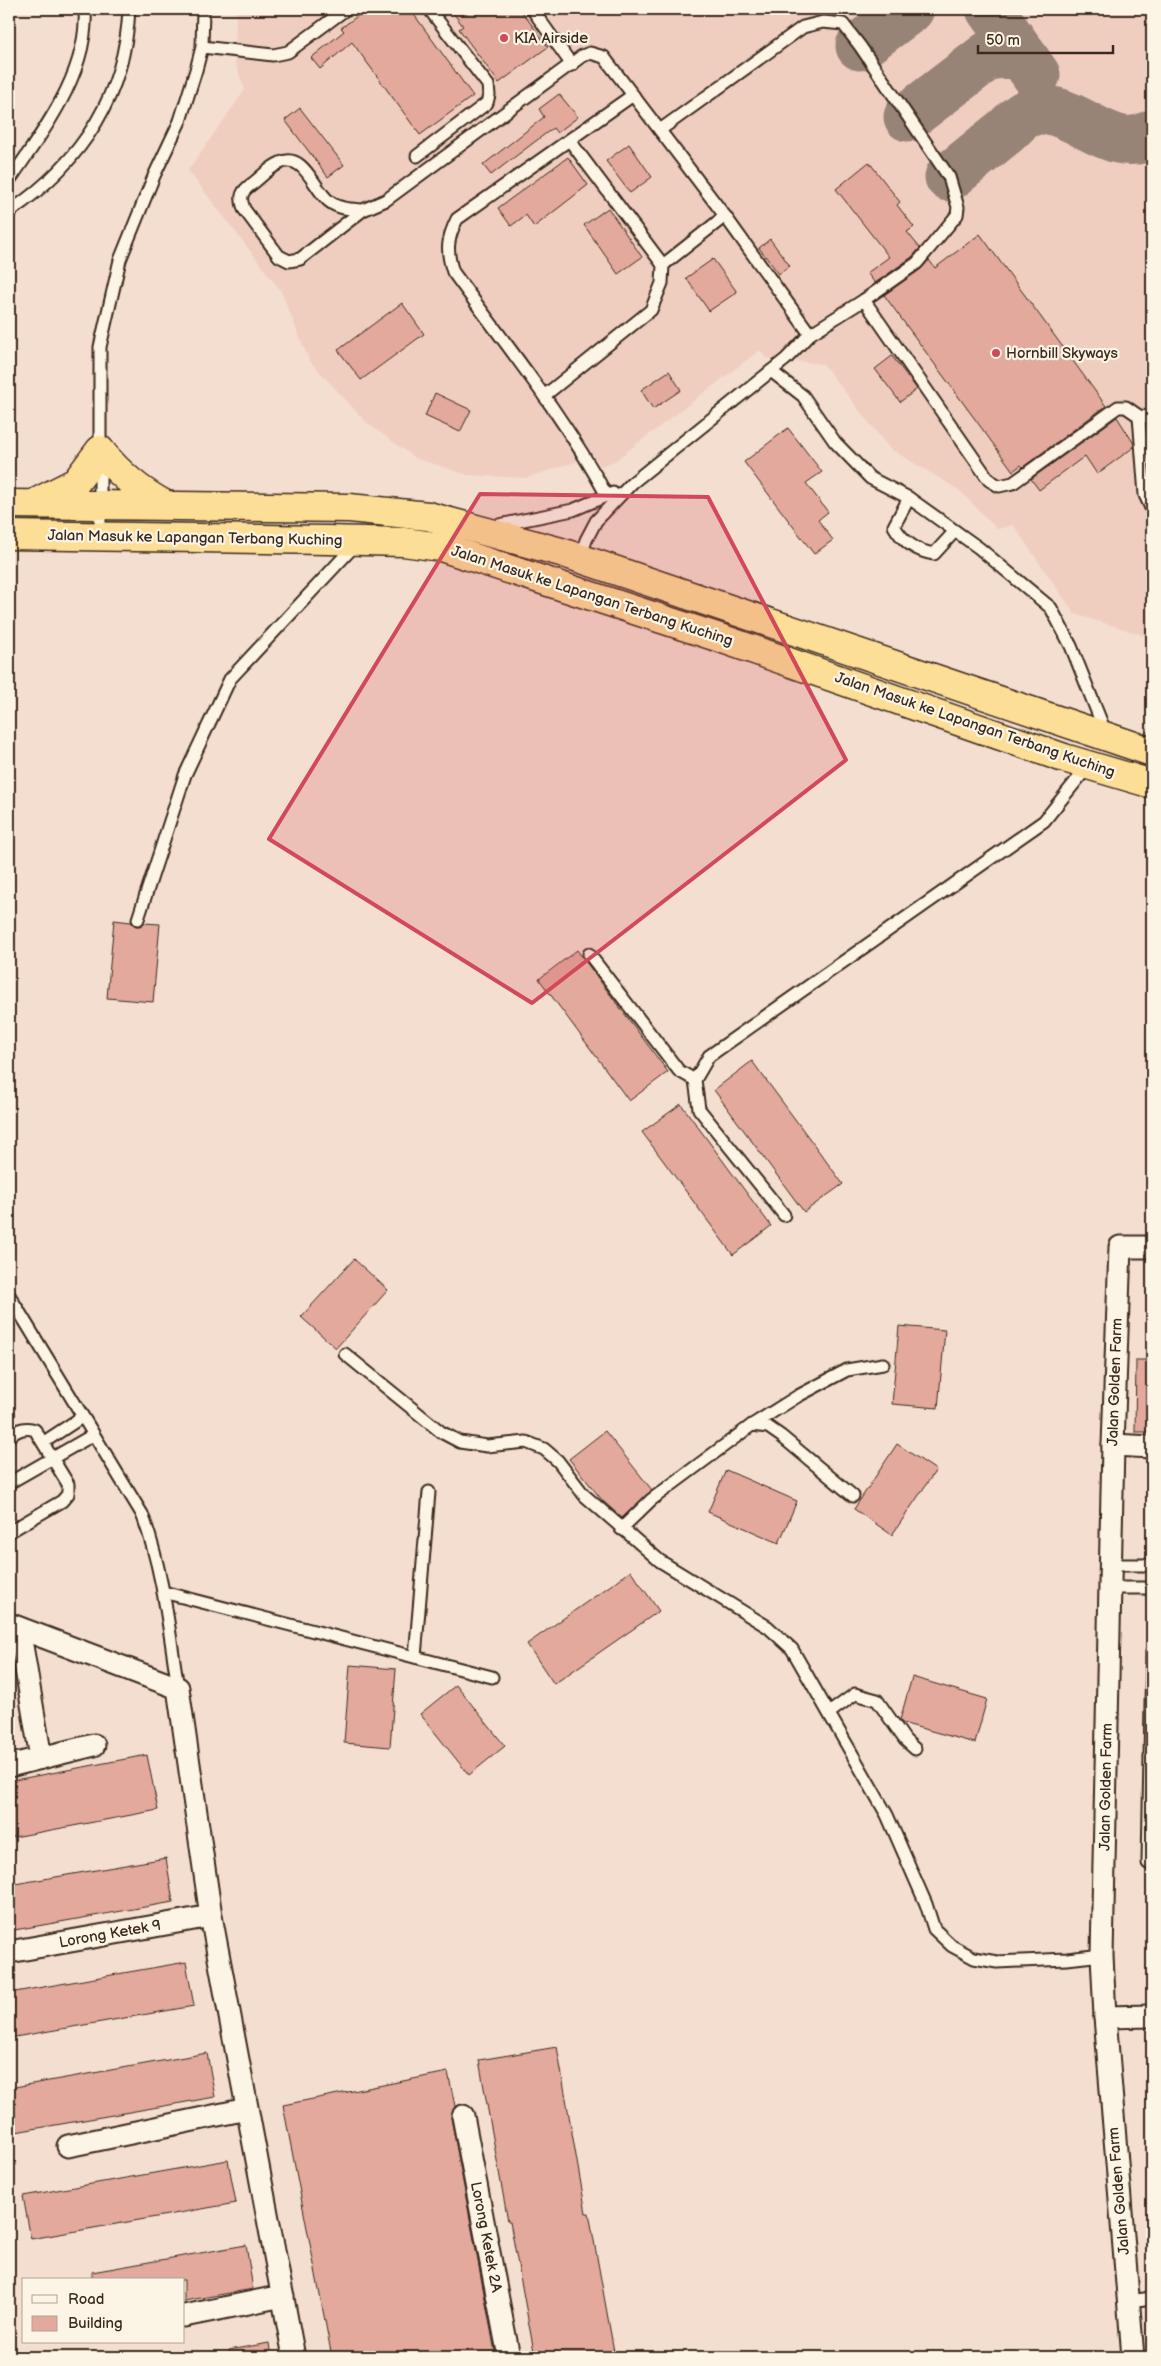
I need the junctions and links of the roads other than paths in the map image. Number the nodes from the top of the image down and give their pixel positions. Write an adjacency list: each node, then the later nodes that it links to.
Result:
1 (85, 9): 13 (lane)
2 (129, 9): 15 (lane)
3 (203, 9): 7 (lane)
4 (346, 9): 7 (lane)
5 (429, 9): 12 (lane)
6 (529, 13): 8 (lane)
7 (202, 47): 24 (lane)
8 (572, 65): 9 (lane); 14 (lane)
9 (633, 95): 10 (lane); 11 (lane)
10 (660, 130): 16 (lane); 18 (lane)
11 (570, 140): 17 (lane); 21 (lane)
12 (416, 156)
13 (9, 181)
14 (363, 210): 14 (lane)
15 (9, 212)
16 (725, 216): 17 (lane); 19 (lane)
17 (663, 264): 21 (lane)
18 (864, 300): 19 (lane); 22 (lane)
19 (810, 334): 20 (lane)
20 (771, 372): 25 (lane); 27 (lane)
21 (544, 396): 26 (lane)
22 (1139, 416): 23 (lane); 31 (lane)
23 (1152, 417)
24 (100, 450): 28 (highway); 29 (lane); 30 (highway)
25 (632, 483): 26 (lane); 37 (lane)
26 (607, 496): 32 (lane)
27 (909, 498): 33 (lane); 33 (lane)
28 (21, 504): 29 (highway, Jalan Masuk ke Lapangan Terbang Kuching)
29 (100, 505): 30 (highway, Jalan Masuk ke Lapangan Terbang Kuching); 35 (lane)
30 (168, 506): 32 (highway, Jalan Masuk ke Lapangan Terbang Kuching)
31 (1152, 510)
32 (479, 528): 37 (highway, Jalan Masuk ke Lapangan Terbang Kuching)
33 (955, 531): 38 (lane)
34 (9, 536): 35 (highway, Jalan Masuk ke Lapangan Terbang Kuching)
35 (100, 537): 36 (highway, Jalan Masuk ke Lapangan Terbang Kuching)
36 (359, 541): 40 (highway, Jalan Masuk ke Lapangan Terbang Kuching); 42 (lane)
37 (580, 559): 38 (highway, Jalan Masuk ke Lapangan Terbang Kuching)
38 (1107, 737): 39 (highway, Jalan Masuk ke Lapangan Terbang Kuching)
39 (1152, 752)
40 (1089, 765): 41 (highway, Jalan Masuk ke Lapangan Terbang Kuching); 44 (lane)
41 (1152, 784)
42 (138, 919)
43 (589, 954): 44 (lane)
44 (695, 1080): 45 (lane)
45 (784, 1215)
46 (1152, 1247): 55 (street, Jalan Golden Farm)
47 (9, 1295): 50 (lane)
48 (345, 1354): 61 (lane)
49 (883, 1364): 51 (lane)
50 (82, 1417): 52 (lane); 54 (lane)
51 (752, 1425): 60 (lane); 61 (lane)
52 (93, 1435): 57 (lane); 66 (lane)
53 (9, 1436): 54 (lane)
54 (44, 1442): 57 (lane)
55 (1113, 1445): 56 (street); 63 (street, Jalan Golden Farm)
56 (1152, 1447)
57 (54, 1458): 58 (lane); 62 (lane)
58 (9, 1483)
59 (429, 1492): 70 (lane)
60 (853, 1496)
61 (621, 1529): 73 (lane)
62 (9, 1532)
63 (1110, 1565): 64 (lane); 65 (street, Jalan Golden Farm)
64 (1152, 1565)
65 (1110, 1588): 67 (lane); 81 (street, Jalan Golden Farm)
66 (163, 1592): 70 (lane); 72 (lane)
67 (1152, 1592)
68 (14, 1626): 72 (street); 76 (street)
69 (1152, 1652): 78 (lane)
70 (415, 1657): 71 (lane)
71 (492, 1677)
72 (178, 1688): 79 (street)
73 (829, 1713): 75 (lane); 81 (lane)
74 (94, 1745): 76 (street)
75 (915, 1749)
76 (41, 1758): 77 (street)
77 (9, 1766)
78 (1152, 1863)
79 (211, 1916): 80 (street, Lorong Ketek 9); 84 (street)
80 (9, 1952)
81 (1102, 1955): 83 (street, Jalan Golden Farm)
82 (1152, 2016): 83 (street)
83 (1105, 2017): 89 (street, Jalan Golden Farm)
84 (248, 2109): 86 (street); 87 (street)
85 (463, 2116): 92 (street, Lorong Ketek 2A)
86 (68, 2146)
87 (283, 2296): 90 (street); 91 (street)
88 (1152, 2298): 89 (lane)
89 (1129, 2301): 93 (street, Jalan Golden Farm)
90 (185, 2316)
91 (294, 2357)
92 (509, 2357)
93 (1133, 2357)

